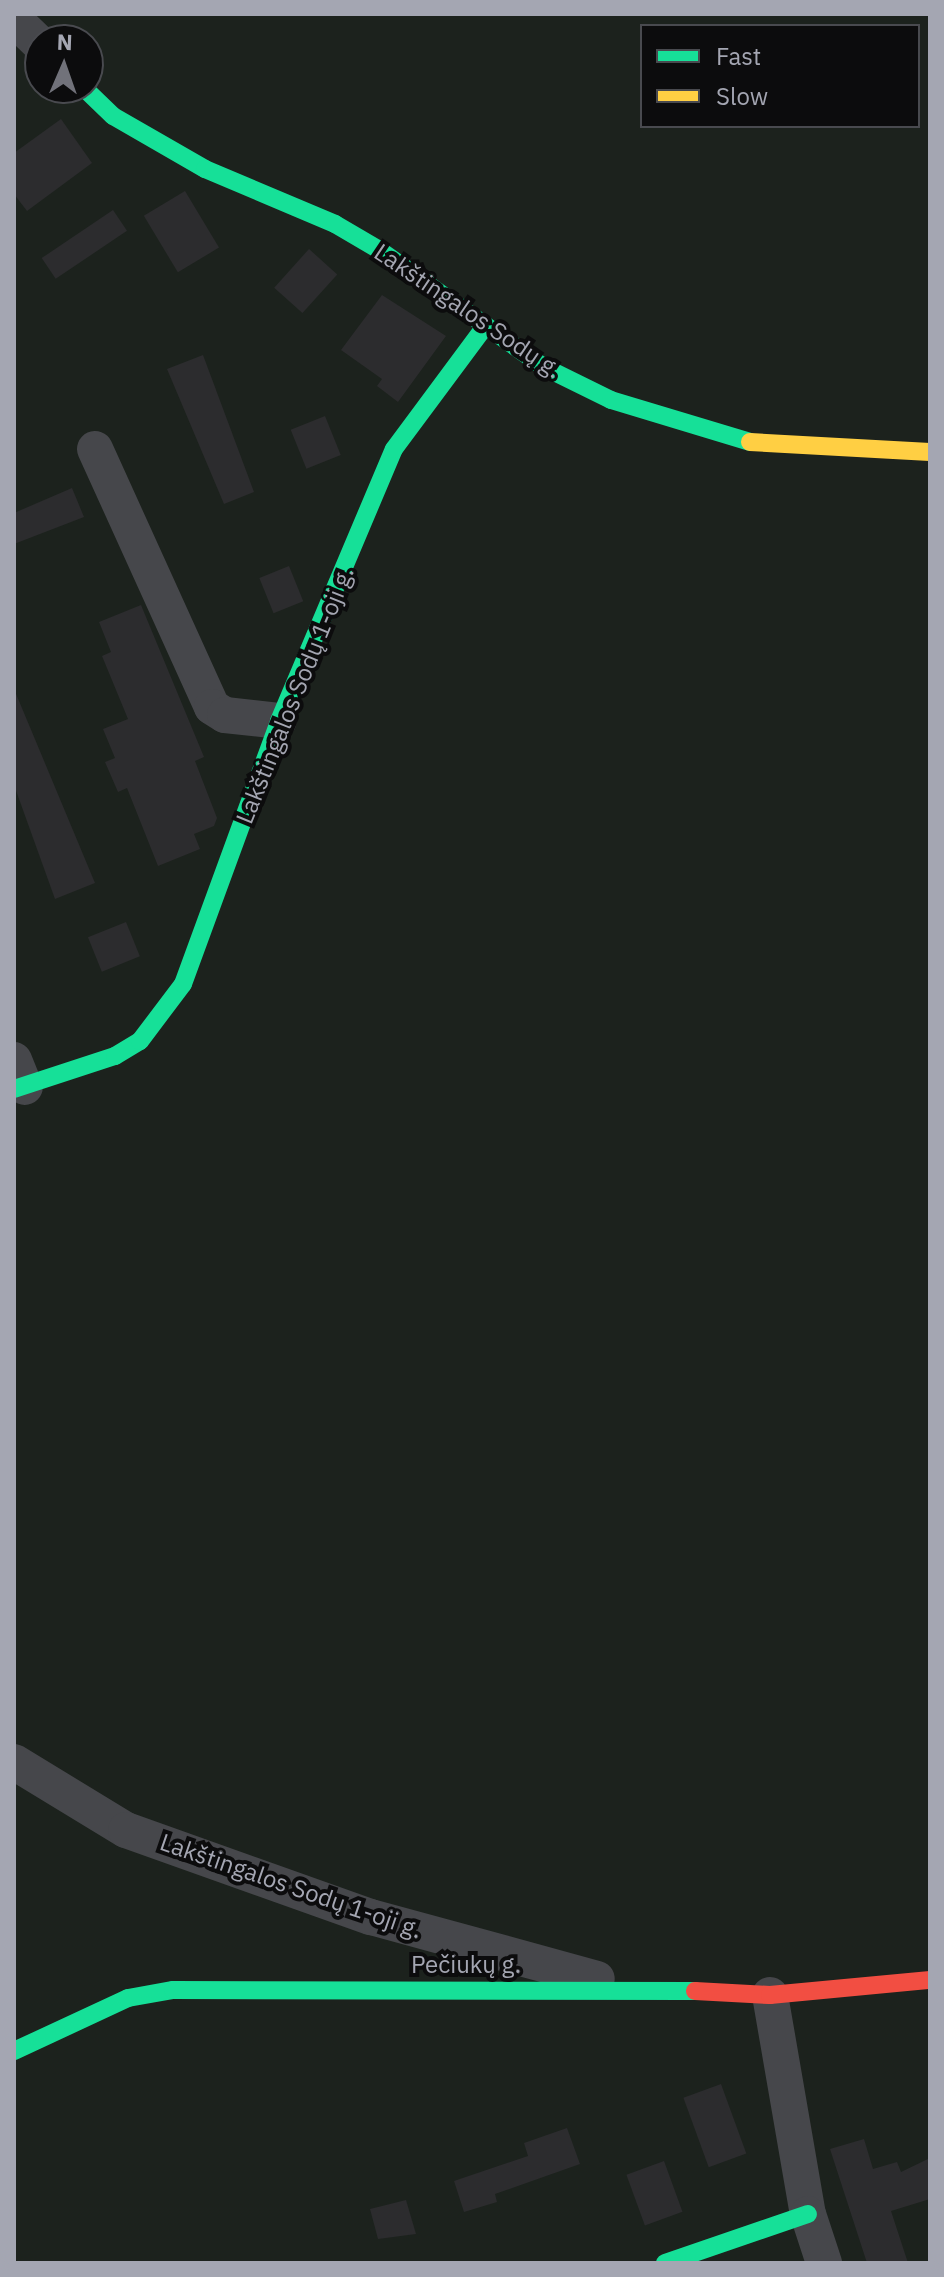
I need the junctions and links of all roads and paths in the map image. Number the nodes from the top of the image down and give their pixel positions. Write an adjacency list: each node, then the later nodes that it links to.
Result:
1 (101, 104): 2 (street, Lakštingalos Sodų g.)
2 (486, 325): 4 (street, Lakštingalos Sodų g.); 5 (street, Lakštingalos Sodų 1-oji g.)
3 (95, 449): 5 (street)
4 (930, 452)
5 (279, 721): 6 (street, Lakštingalos Sodų 1-oji g.)
6 (18, 1079)
7 (14, 1762): 9 (street, Lakštingalos Sodų 1-oji g.)
8 (930, 1980): 10 (street, Pečiukų g.)
9 (630, 1988): 10 (street, Pečiukų g.); 11 (street, Pečiukų g.)
10 (770, 1995): 12 (street)
11 (14, 2051)
12 (808, 2214): 13 (street); 14 (street)
13 (665, 2263)
14 (824, 2263)

